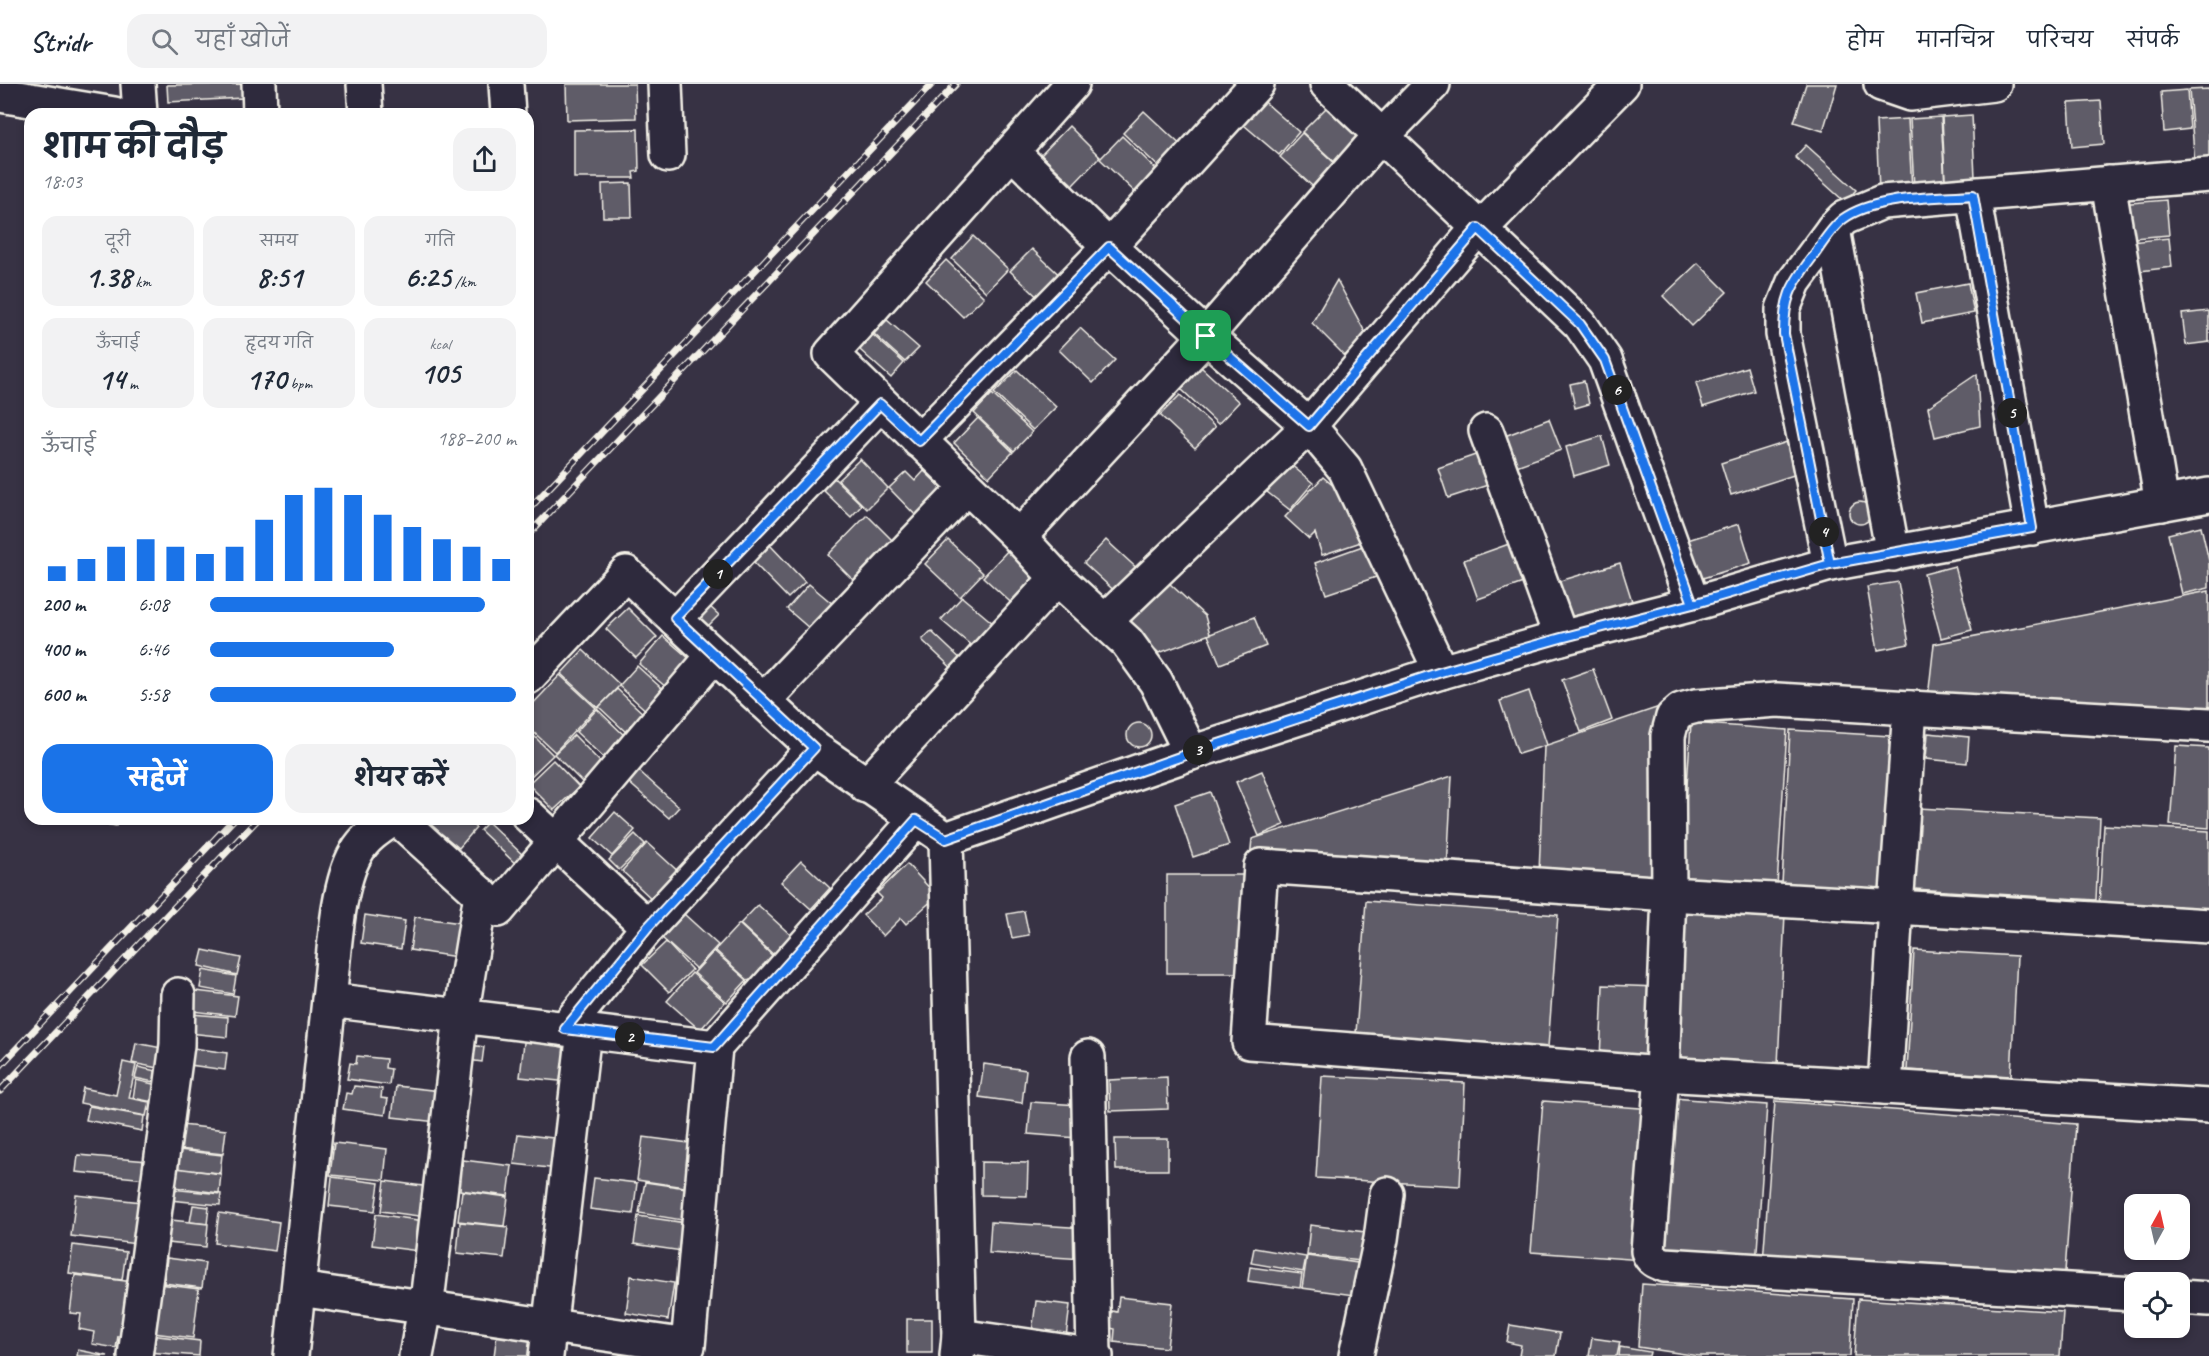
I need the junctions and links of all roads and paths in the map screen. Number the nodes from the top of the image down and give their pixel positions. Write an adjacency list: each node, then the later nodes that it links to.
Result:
1 (138, 84): 15 (street)
2 (259, 84): 16 (street)
3 (364, 84): 17 (street)
4 (506, 84): 18 (street)
5 (666, 84): 21 (street)
6 (1072, 84): 20 (street)
7 (1257, 84): 27 (street)
8 (1327, 84): 19 (street)
9 (1433, 84): 19 (street)
10 (1622, 84): 25 (street)
11 (1881, 84): 12 (street)
12 (1994, 84)
13 (0, 95): 14 (street)
14 (78, 108)
15 (140, 108)
16 (260, 108)
17 (366, 108)
18 (508, 108)
19 (1380, 135): 25 (street); 28 (street)
20 (1012, 152): 27 (street); 29 (street)
21 (668, 155)
22 (2209, 175): 23 (street)
23 (2108, 183): 24 (street); 35 (street)
24 (1973, 195): 26 (street); 36 (street)
25 (1478, 228): 30 (street); 41 (street)
26 (1833, 229): 38 (street); 39 (street)
27 (1109, 247): 28 (street); 32 (street)
28 (1206, 336): 30 (street); 37 (street)
29 (880, 404): 32 (street); 42 (street)
30 (1309, 426): 43 (street); 47 (street)
31 (1486, 431): 44 (street)
32 (919, 441): 33 (street)
33 (967, 487): 37 (street); 48 (street)
34 (2209, 495): 35 (street)
35 (2163, 504): 36 (street)
36 (2032, 528): 38 (street)
37 (1019, 537): 40 (street)
38 (1893, 554): 39 (street)
39 (1830, 564): 41 (street)
40 (1057, 578): 43 (street); 53 (street)
41 (1693, 604): 44 (street)
42 (675, 618): 45 (street); 46 (street)
43 (1105, 621): 52 (street)
44 (1561, 638): 47 (street)
45 (714, 655): 48 (street); 59 (street)
46 (534, 671)
47 (1441, 672): 52 (street)
48 (763, 700): 51 (street)
49 (1910, 708): 50 (street); 61 (street); 62 (street)
50 (2209, 725)
51 (814, 748): 53 (street); 64 (street)
52 (1191, 753): 58 (street)
53 (866, 786): 54 (street)
54 (916, 820): 58 (street); 69 (street)
55 (534, 821): 59 (street)
56 (386, 825): 66 (street)
57 (403, 825): 60 (street)
58 (946, 839): 81 (street)
59 (557, 842): 60 (street); 64 (street)
60 (481, 894): 67 (street)
61 (1669, 894): 62 (street); 71 (street); 71 (street)
62 (1896, 907): 63 (street); 72 (street)
63 (2209, 926)
64 (648, 927): 68 (street)
65 (177, 995): 83 (street)
66 (329, 999): 67 (street); 75 (street)
67 (461, 1016): 68 (street); 79 (street)
68 (574, 1030): 69 (street); 80 (street)
69 (714, 1047): 82 (street)
70 (1088, 1057): 86 (street)
71 (1662, 1074): 72 (street); 76 (street)
72 (1885, 1087): 73 (street)
73 (2209, 1106)
74 (1388, 1194): 87 (street)
75 (299, 1289): 79 (street); 84 (street)
76 (2124, 1293)
77 (2190, 1298): 78 (street)
78 (2209, 1299)
79 (424, 1307): 80 (street); 85 (street)
80 (548, 1341): 82 (street)
81 (958, 1346): 86 (street)
82 (687, 1351)
83 (135, 1356)
84 (291, 1356)
85 (416, 1356)
86 (1095, 1356)
87 (1356, 1356)

